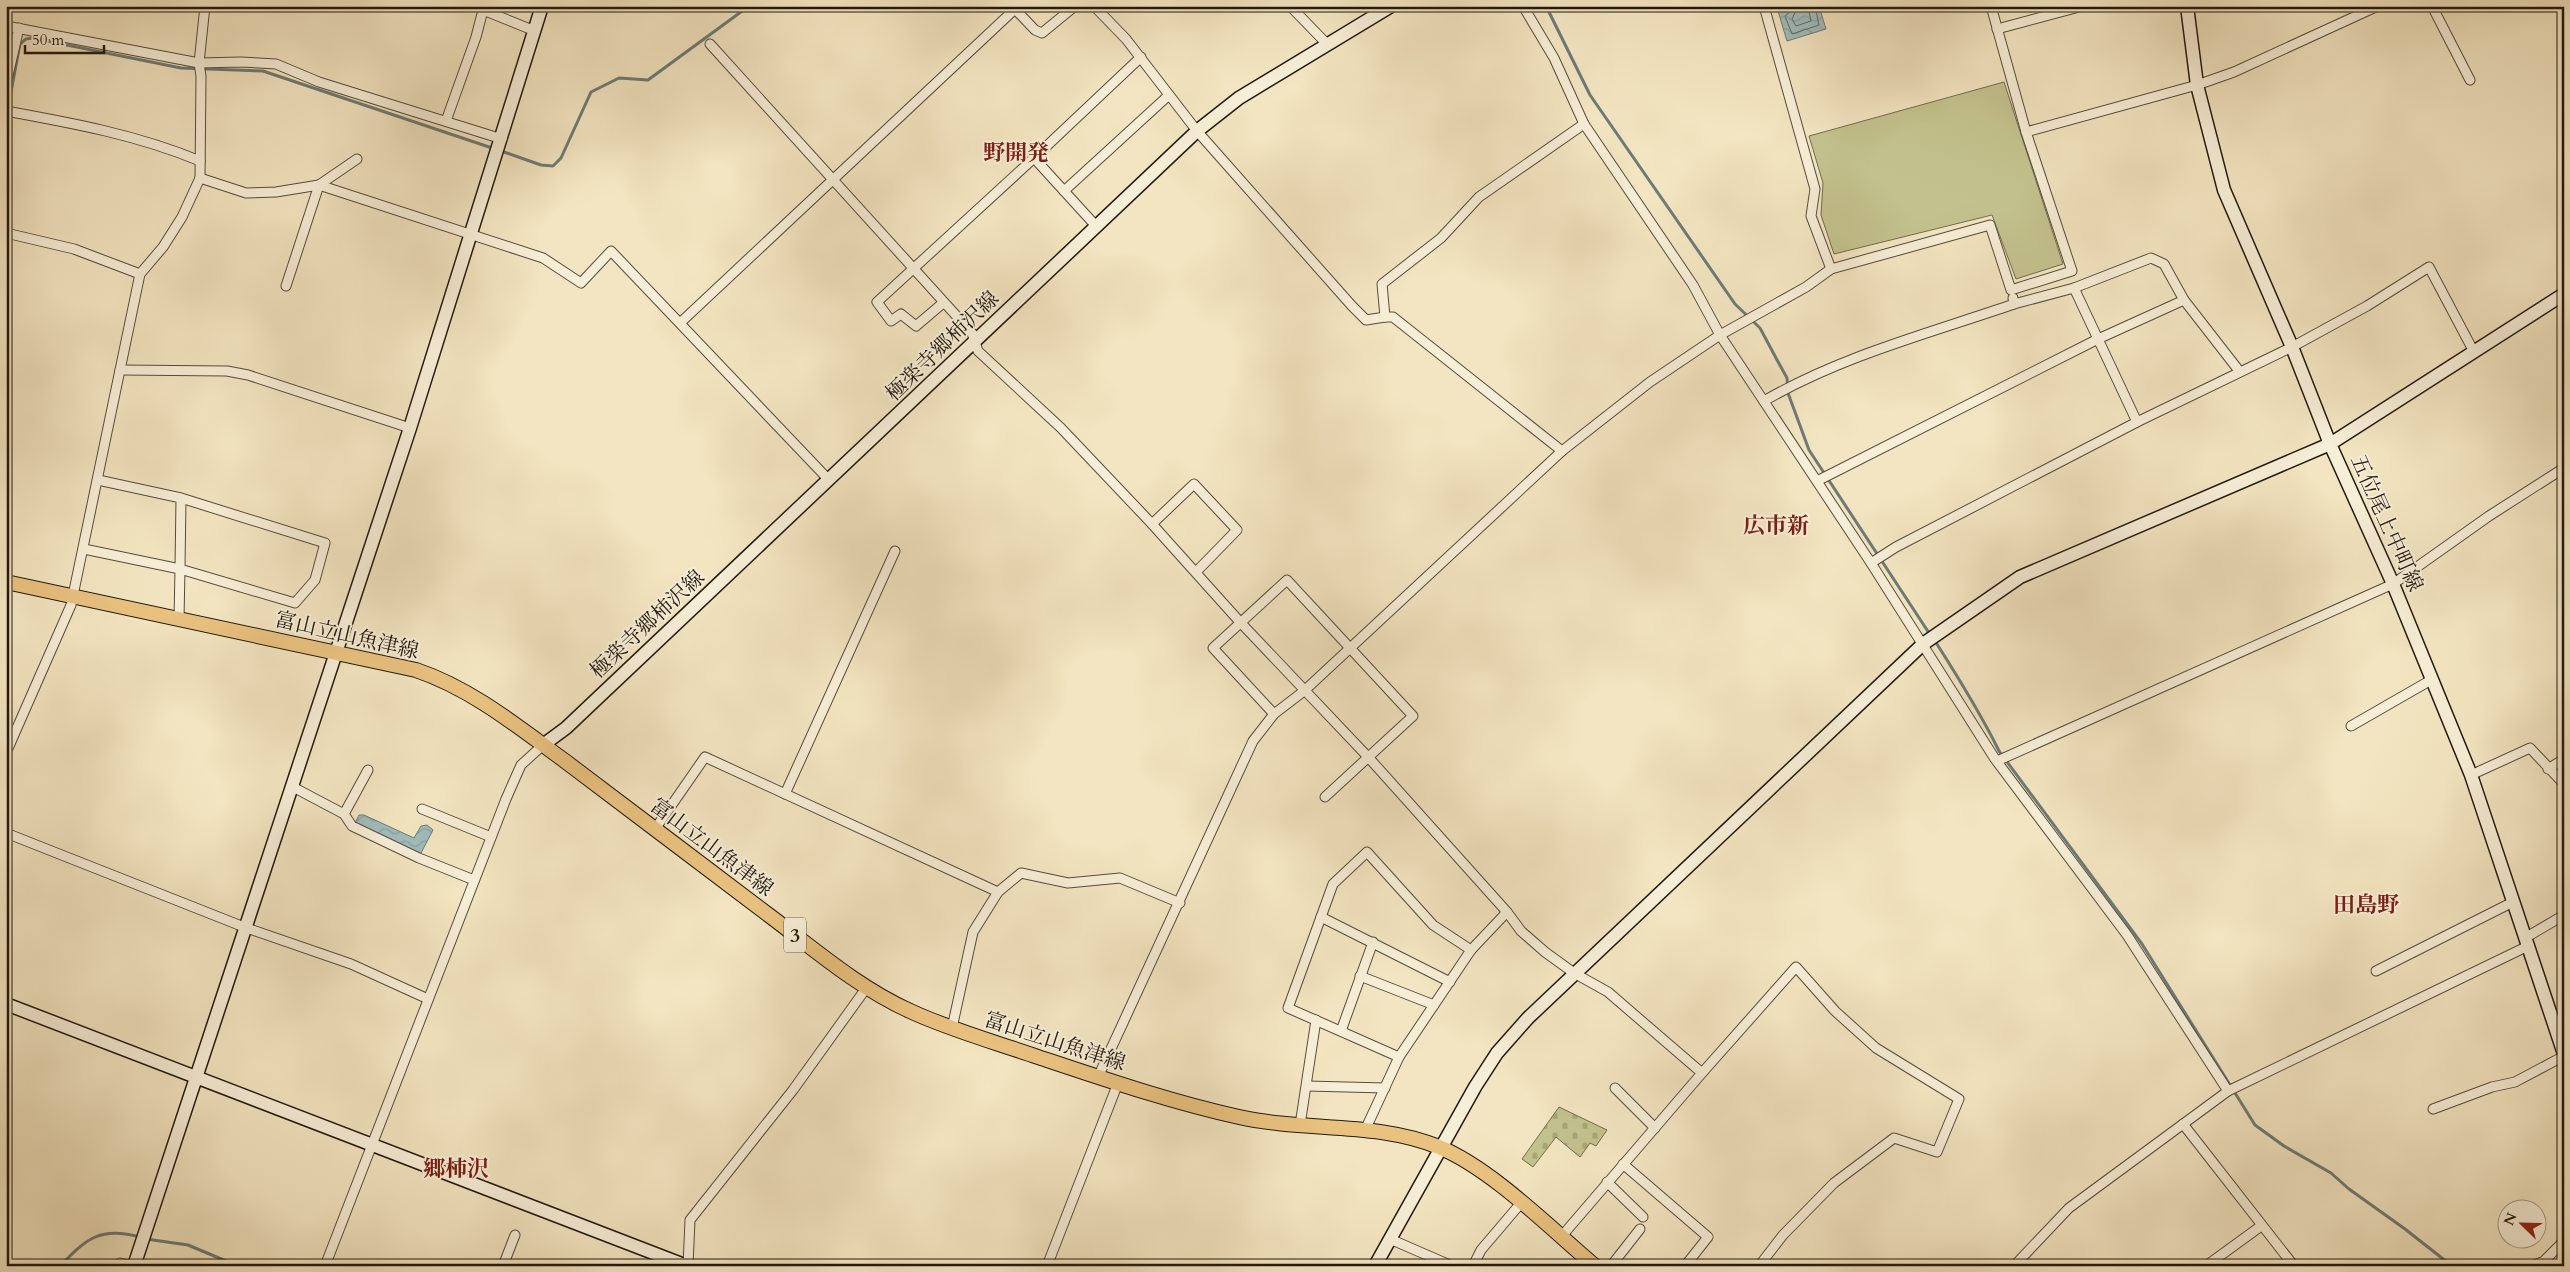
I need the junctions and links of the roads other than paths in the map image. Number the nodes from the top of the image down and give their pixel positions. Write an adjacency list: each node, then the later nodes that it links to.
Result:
1 (205, 6): 22 (street)
2 (542, 6): 18 (street)
3 (1075, 6): 14 (street)
4 (1094, 6): 21 (street)
5 (1290, 6): 20 (street)
6 (1391, 6): 20 (street, 極楽寺郷柿沢線)
7 (1523, 6): 29 (street)
8 (1764, 6): 44 (street)
9 (1991, 6): 17 (street)
10 (2083, 6): 17 (street)
11 (2187, 6): 25 (street, 五位尾上中町線)
12 (2378, 6): 25 (street)
13 (2432, 6): 23 (street)
14 (1013, 8): 37 (street)
15 (6, 26): 16 (street)
16 (19, 28): 22 (street); 24 (street)
17 (1997, 28): 31 (street)
18 (535, 31): 28 (street); 32 (street)
19 (710, 44): 37 (street)
20 (1327, 44): 30 (street, 極楽寺郷柿沢線)
21 (1141, 57): 26 (street); 33 (street)
22 (199, 63): 28 (street); 35 (street)
23 (2470, 80)
24 (6, 84)
25 (2197, 85): 31 (street); 58 (street, 五位尾上中町線)
26 (1169, 95): 30 (street); 39 (street)
27 (6, 111): 35 (street)
28 (446, 121): 32 (street)
29 (1584, 124): 53 (street); 55 (street)
30 (1198, 131): 40 (street, 極楽寺郷柿沢線); 53 (street)
31 (2026, 132): 48 (street)
32 (502, 139): 42 (street)
33 (1034, 158): 39 (street); 43 (street)
34 (357, 159): 38 (street)
35 (200, 161): 36 (street)
36 (200, 178): 38 (street); 45 (street)
37 (833, 180): 43 (street); 54 (street)
38 (319, 186): 42 (street); 46 (street)
39 (1064, 191): 40 (street)
40 (1096, 226): 57 (street, 極楽寺郷柿沢線)
41 (6, 233): 45 (street)
42 (471, 236): 54 (street); 64 (street)
43 (912, 268): 51 (street); 51 (street)
44 (1831, 269): 48 (street); 55 (street)
45 (140, 274): 60 (street)
46 (286, 286)
47 (2074, 288): 50 (street); 52 (street); 56 (street)
48 (2012, 290): 52 (street)
49 (2564, 294): 59 (street)
50 (2184, 300): 56 (street); 61 (street)
51 (944, 302): 57 (street)
52 (2014, 304): 62 (street)
53 (1385, 317): 66 (street)
54 (680, 323): 69 (street)
55 (1720, 335): 62 (street); 66 (street)
56 (2098, 339): 63 (street); 70 (street)
57 (974, 344): 69 (street, 極楽寺郷柿沢線); 72 (street)
58 (2292, 347): 59 (street); 61 (street); 65 (street, 五位尾上中町線)
59 (2474, 352): 65 (street)
60 (120, 370): 64 (street); 68 (street)
61 (2240, 372): 63 (street)
62 (1764, 401): 70 (street)
63 (2136, 422): 75 (street)
64 (410, 428): 85 (street)
65 (2330, 444): 79 (street, 五位尾上中町線); 83 (street)
66 (1562, 451): 84 (street)
67 (2564, 468): 79 (street)
68 (98, 480): 71 (street); 73 (street)
69 (828, 480): 90 (street, 極楽寺郷柿沢線)
70 (1817, 481): 75 (street)
71 (181, 498): 76 (street); 76 (street)
72 (1152, 524): 77 (street); 77 (street)
73 (84, 549): 76 (street); 80 (street)
74 (895, 551): 100 (street)
75 (1871, 562): 83 (street)
76 (180, 569): 81 (street)
77 (1196, 572): 82 (street)
78 (6, 582): 80 (main road, 富山立山魚津線 / 3)
79 (2393, 584): 86 (street, 五位尾上中町線); 94 (street)
80 (73, 596): 81 (main road, 富山立山魚津線 / 3); 91 (street)
81 (179, 619): 85 (main road, 富山立山魚津線 / 3)
82 (1240, 622): 84 (street); 87 (street); 88 (street)
83 (1923, 644): 94 (street); 119 (street)
84 (1350, 647): 87 (street); 92 (street)
85 (334, 652): 90 (main road, 富山立山魚津線 / 3); 99 (street)
86 (2431, 680): 89 (street); 97 (street, 五位尾上中町線)
87 (1304, 691): 88 (street); 92 (street)
88 (1274, 714): 110 (street)
89 (2351, 726)
90 (543, 745): 104 (main road, 富山立山魚津線 / 3); 106 (street)
91 (6, 753)
92 (1369, 758): 101 (street); 111 (street)
93 (2564, 759): 95 (street)
94 (1997, 761): 138 (street)
95 (2548, 769): 97 (street); 98 (street)
96 (368, 770): 103 (street)
97 (2471, 775): 109 (street, 五位尾上中町線)
98 (2564, 784)
99 (292, 786): 103 (street); 114 (street)
100 (785, 794): 104 (street); 108 (street)
101 (1325, 797)
102 (422, 809): 106 (street)
103 (344, 814): 107 (street)
104 (655, 829): 122 (main road, 富山立山魚津線 / 3)
105 (6, 833): 114 (street)
106 (491, 837): 107 (street)
107 (474, 880): 123 (street)
108 (998, 892): 110 (street); 127 (street)
109 (2513, 902): 116 (street, 五位尾上中町線); 118 (street)
110 (1180, 903): 133 (street)
111 (1507, 912): 117 (street); 119 (street)
112 (2564, 915): 116 (street)
113 (1321, 917): 115 (street); 117 (street); 126 (street)
114 (244, 927): 123 (street); 132 (street)
115 (1374, 942): 120 (street); 121 (street)
116 (2526, 942): 129 (street, 五位尾上中町線); 138 (street)
117 (1471, 950): 121 (street)
118 (2376, 971)
119 (1574, 973): 131 (street); 145 (street)
120 (1360, 976): 125 (street); 128 (street)
121 (1450, 982): 125 (street)
122 (867, 987): 127 (main road, 富山立山魚津線 / 3); 160 (street)
123 (428, 998): 144 (street)
124 (6, 1004): 132 (street)
125 (1434, 1004): 130 (street)
126 (1316, 1020): 128 (street); 135 (street)
127 (952, 1028): 133 (main road, 富山立山魚津線 / 3)
128 (1341, 1031): 130 (street)
129 (2564, 1055): 139 (street)
130 (1399, 1057): 136 (street)
131 (1702, 1073): 143 (street); 168 (street)
132 (197, 1076): 144 (street); 157 (street)
133 (1098, 1077): 134 (main road, 富山立山魚津線 / 3)
134 (1118, 1083): 141 (main road, 富山立山魚津線 / 3); 161 (street)
135 (1307, 1086): 136 (street); 141 (street)
136 (1385, 1088): 142 (street)
137 (1615, 1088): 143 (street)
138 (2228, 1091): 140 (street)
139 (2433, 1109)
140 (2184, 1124): 150 (street); 169 (street)
141 (1300, 1125): 142 (main road, 富山立山魚津線 / 3)
142 (1366, 1128): 145 (main road, 富山立山魚津線 / 3)
143 (1655, 1128): 146 (street)
144 (371, 1145): 158 (street); 160 (street)
145 (1439, 1147): 148 (main road, 富山立山魚津線 / 3); 154 (street)
146 (1624, 1164): 147 (street); 167 (street)
147 (1608, 1182): 149 (street); 153 (street)
148 (1521, 1203): 153 (main road, 富山立山魚津線 / 3); 164 (street)
149 (1644, 1217)
150 (2261, 1226): 170 (street); 171 (street)
151 (1640, 1229): 166 (street)
152 (515, 1235): 159 (street)
153 (1562, 1237): 165 (main road, 富山立山魚津線 / 3)
154 (1390, 1239): 162 (street); 163 (street)
155 (2564, 1241): 172 (street)
156 (119, 1266): 157 (street)
157 (132, 1266)
158 (325, 1266)
159 (503, 1266)
160 (687, 1266)
161 (1047, 1266)
162 (1375, 1266)
163 (1452, 1266)
164 (1473, 1266)
165 (1595, 1266)
166 (1611, 1266)
167 (1685, 1266)
168 (1759, 1266)
169 (2014, 1266)
170 (2206, 1266)
171 (2294, 1266)
172 (2532, 1266)

